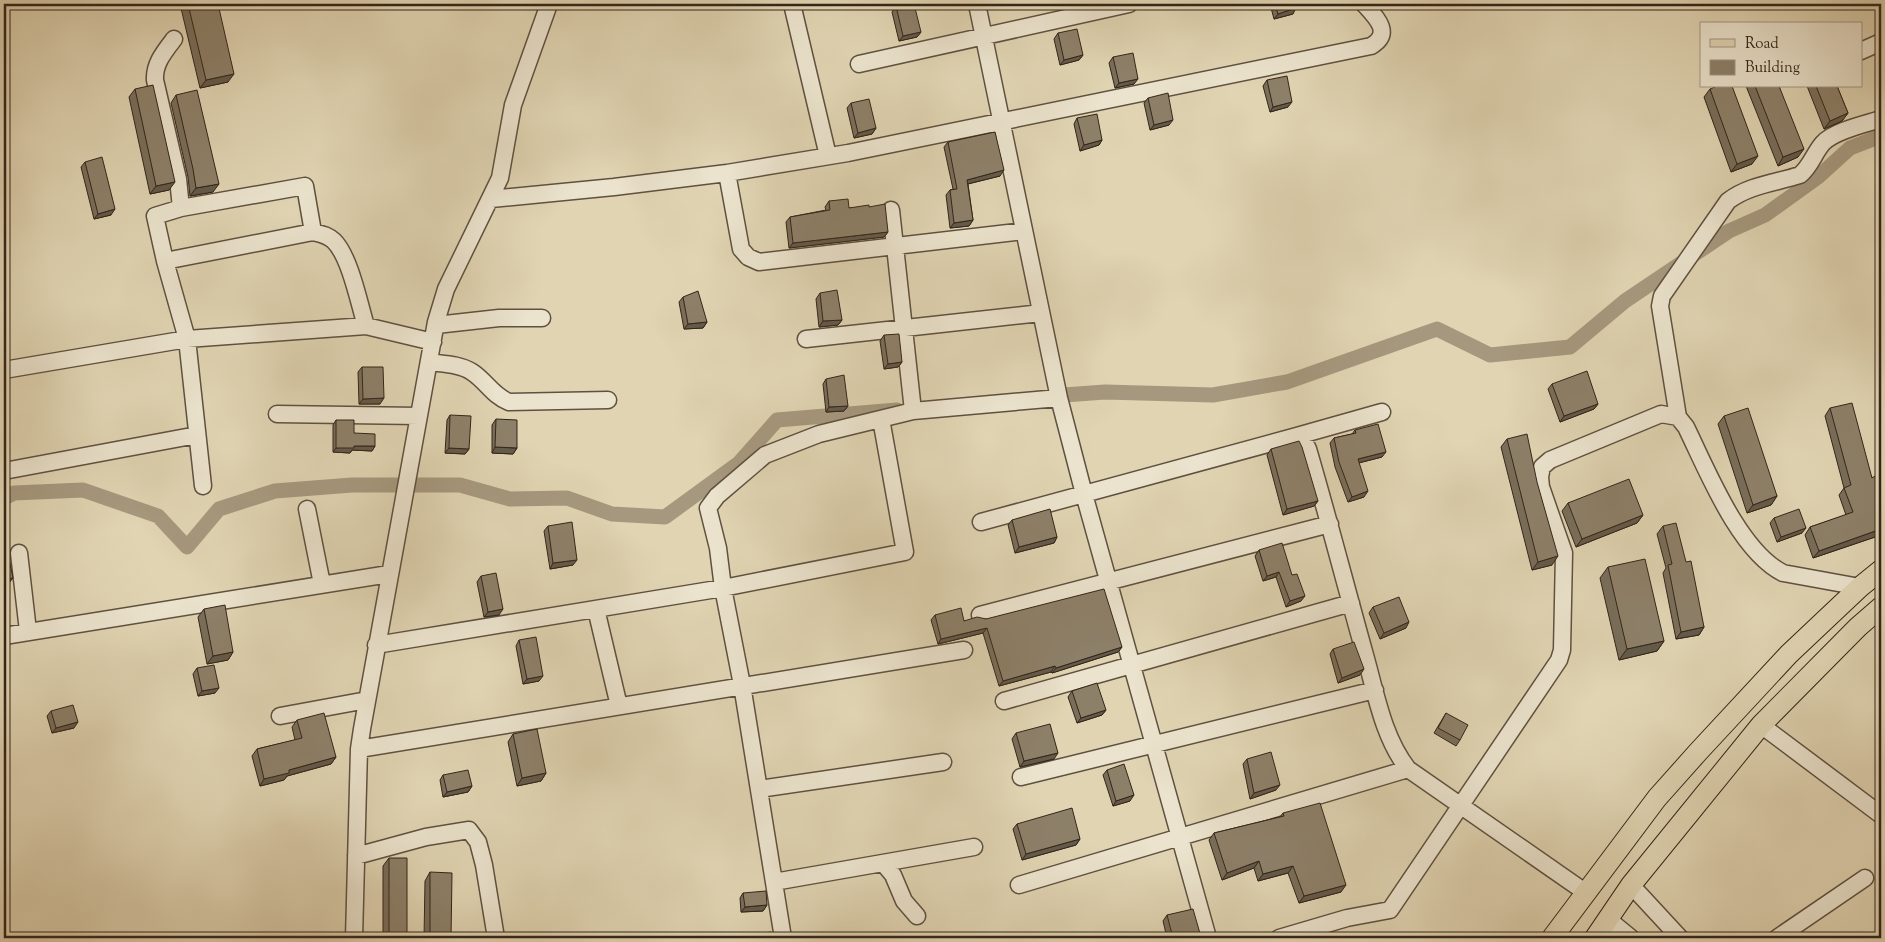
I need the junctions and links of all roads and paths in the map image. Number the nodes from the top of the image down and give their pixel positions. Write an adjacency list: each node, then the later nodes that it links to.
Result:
1 (549, 4): 15 (street)
2 (792, 4): 13 (street)
3 (977, 4): 6 (street)
4 (1129, 4): 6 (street)
5 (1364, 4): 12 (street)
6 (984, 36): 10 (street); 12 (street)
7 (174, 39): 16 (street)
8 (1881, 42): 9 (street)
9 (1862, 51)
10 (859, 64)
11 (1881, 119): 38 (street)
12 (1001, 120): 13 (street); 18 (street)
13 (828, 156): 14 (street)
14 (727, 173): 15 (street); 20 (street)
15 (491, 199): 24 (street)
16 (181, 208): 19 (street); 21 (street)
17 (891, 210): 20 (street)
18 (1024, 231): 20 (street); 22 (street)
19 (313, 232): 21 (street); 25 (street)
20 (895, 246): 26 (street)
21 (165, 261): 27 (street)
22 (1042, 313): 26 (street); 32 (street)
23 (542, 318): 24 (street)
24 (436, 324): 29 (street)
25 (366, 326): 27 (street); 29 (street)
26 (904, 328): 28 (street); 34 (street)
27 (187, 339): 31 (street); 40 (street)
28 (806, 339)
29 (432, 342): 30 (street)
30 (429, 362): 33 (street); 37 (street)
31 (4, 370)
32 (1059, 398): 34 (street); 44 (street)
33 (608, 400)
34 (913, 412): 39 (street)
35 (1382, 412): 41 (street)
36 (278, 414): 37 (street)
37 (419, 416): 50 (street)
38 (1678, 417): 53 (street); 77 (street)
39 (881, 419): 54 (street); 54 (street)
40 (197, 434): 42 (street); 43 (street)
41 (1297, 436): 44 (street); 47 (street)
42 (4, 471)
43 (203, 486)
44 (1084, 494): 46 (street); 51 (street)
45 (307, 509): 52 (street)
46 (981, 522)
47 (1330, 524): 51 (street); 55 (street)
48 (19, 554): 59 (street)
49 (1881, 570): 53 (main road)
50 (389, 574): 52 (street); 61 (street)
51 (1108, 582): 58 (street); 63 (street)
52 (322, 584): 59 (street)
53 (1860, 587): 87 (main road)
54 (723, 588): 57 (street); 64 (street)
55 (1351, 603): 63 (street); 65 (street)
56 (1881, 607): 70 (main road)
57 (596, 609): 61 (street); 68 (street)
58 (980, 615)
59 (28, 632): 60 (street)
60 (4, 636)
61 (376, 645): 66 (street)
62 (964, 650): 64 (street)
63 (1132, 665): 67 (street); 71 (street)
64 (742, 685): 68 (street); 76 (street)
65 (1375, 690): 71 (street); 74 (street)
66 (367, 700): 69 (street); 72 (street)
67 (1004, 701)
68 (619, 706): 72 (street)
69 (280, 716)
70 (1761, 725): 78 (street); 86 (main road)
71 (1154, 744): 75 (street); 79 (street)
72 (359, 749): 81 (street)
73 (943, 762): 76 (street)
74 (1408, 769): 77 (street); 79 (street)
75 (1021, 777)
76 (759, 789): 84 (street)
77 (1461, 805): 87 (street); 94 (street)
78 (1881, 816)
79 (1180, 837): 85 (street); 93 (street)
80 (974, 847): 82 (street)
81 (356, 856): 90 (street); 91 (street)
82 (883, 863): 84 (street); 88 (street)
83 (1865, 878): 99 (street)
84 (774, 882): 92 (street)
85 (1019, 885)
86 (1631, 885): 89 (main road); 98 (street)
87 (1585, 892): 95 (main road)
88 (918, 916)
89 (1609, 920): 96 (main road); 97 (street)
90 (354, 938)
91 (496, 938)
92 (783, 938)
93 (1208, 938)
94 (1279, 938)
95 (1552, 938)
96 (1595, 938)
97 (1631, 938)
98 (1680, 938)
99 (1777, 938)

